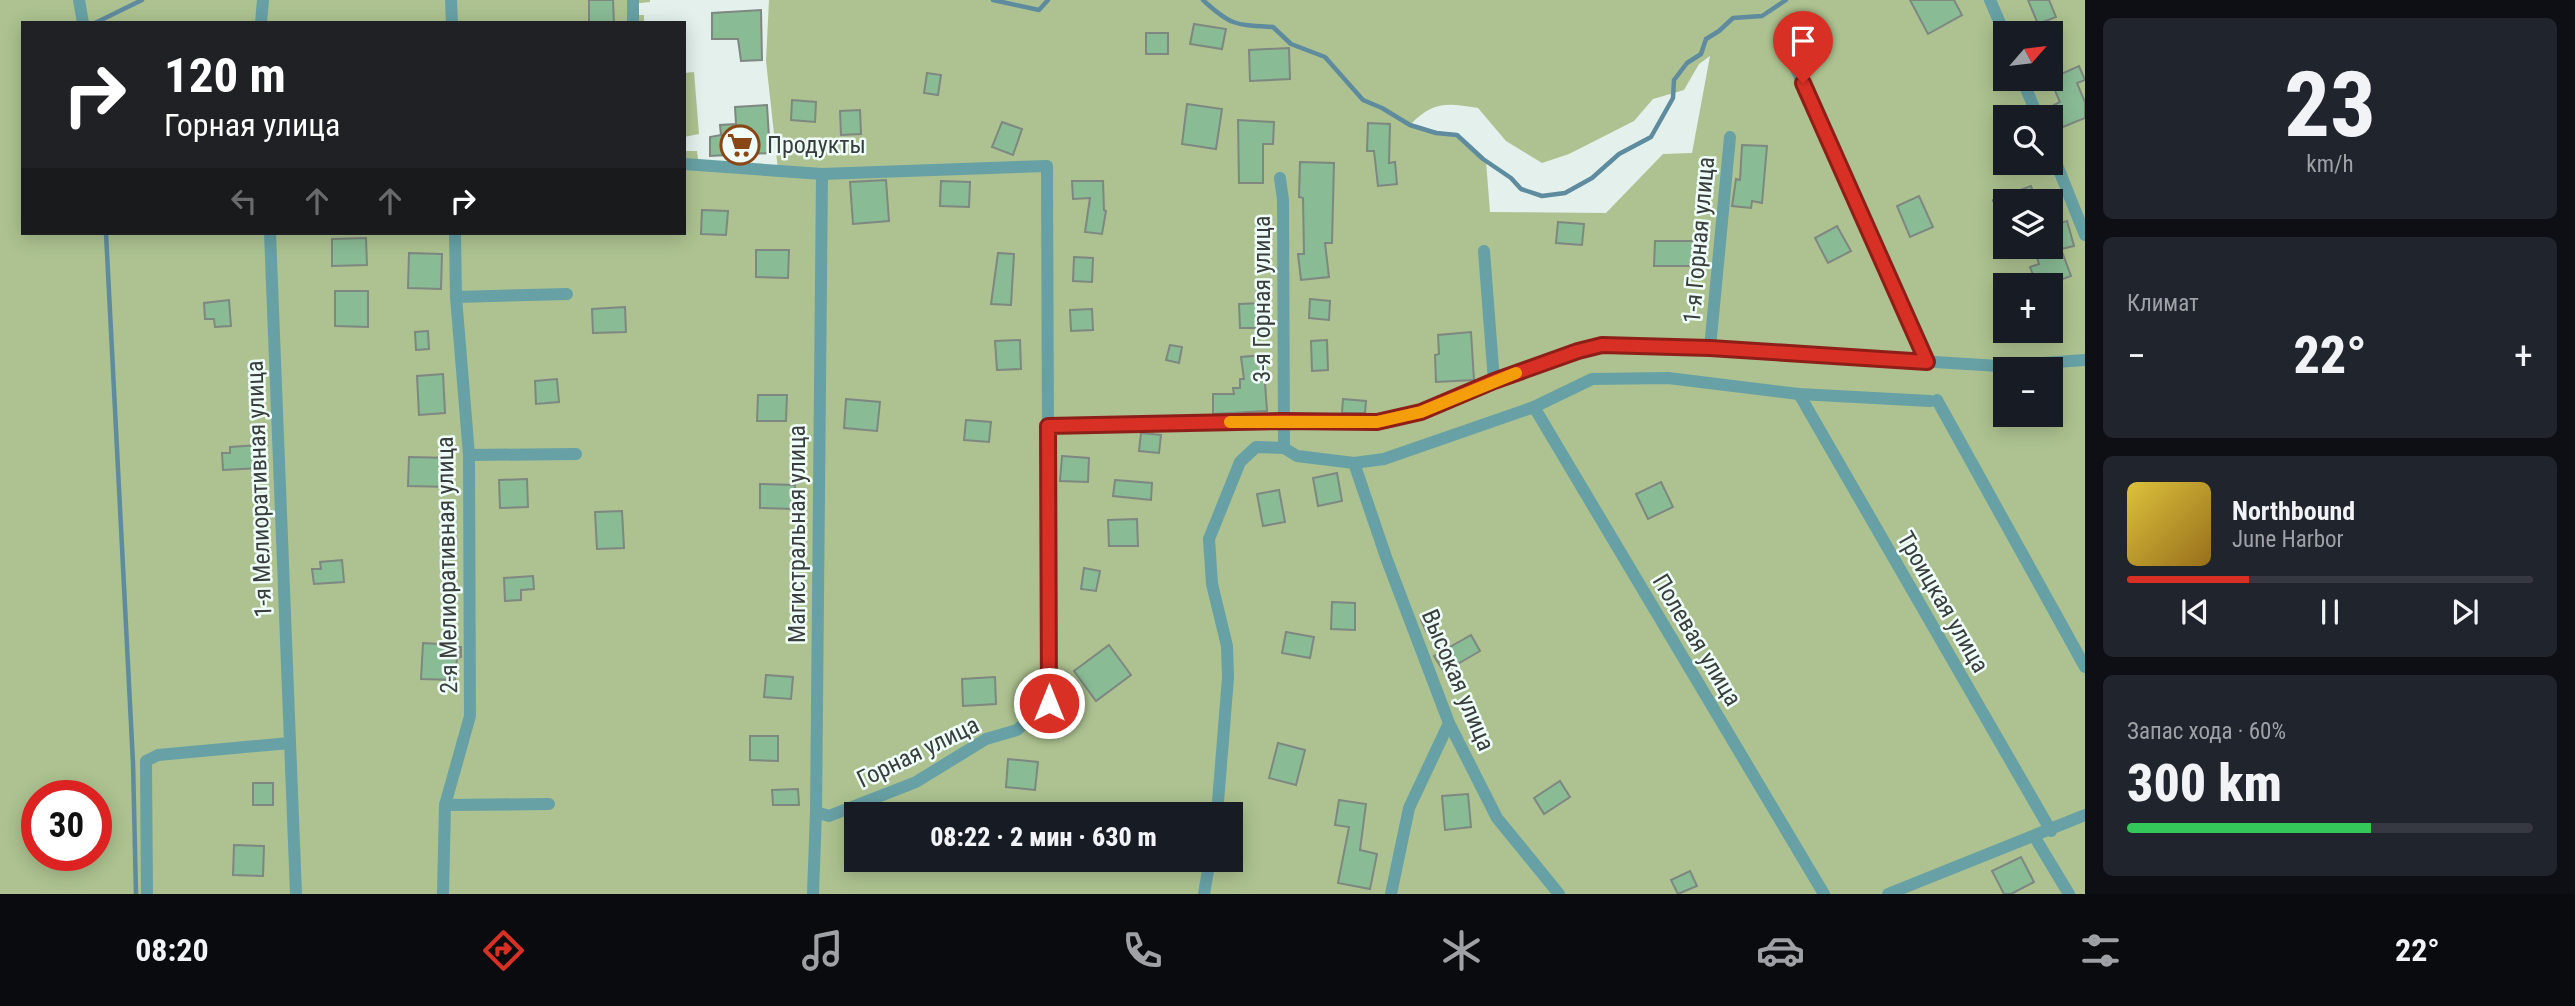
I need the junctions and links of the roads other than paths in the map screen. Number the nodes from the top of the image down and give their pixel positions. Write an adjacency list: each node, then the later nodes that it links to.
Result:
1 (79, 0): 6 (street)
2 (263, 0): 7 (street)
3 (451, 0): 8 (street)
4 (633, 0): 9 (street)
5 (1990, 0): 10 (street)
6 (83, 21)
7 (261, 21)
8 (452, 21)
9 (633, 21)
10 (1999, 21)
11 (1783, 40): 25 (street)
12 (1730, 137): 23 (street, 1-я Горная улица)
13 (686, 164): 14 (street)
14 (822, 174): 30 (street, Горная улица); 41 (street, Магистральная улица)
15 (2061, 175): 17 (street)
16 (1280, 178): 29 (street, 3-я Горная улица)
17 (2085, 234)
18 (270, 235): 37 (street, 1-я Мелиоративная улица)
19 (455, 235): 22 (street, 2-я Мелиоративная улица)
20 (1483, 251): 26 (street)
21 (568, 295): 22 (street)
22 (456, 297): 33 (street, 2-я Мелиоративная улица)
23 (1710, 348): 25 (street); 26 (street)
24 (2085, 360): 25 (street)
25 (1927, 362)
26 (1494, 381): 29 (street)
27 (1799, 394): 28 (street); 35 (street); 43 (street, Троицкая улица)
28 (1534, 407): 34 (street); 53 (street, Полевая улица)
29 (1283, 421): 30 (street); 31 (street, 3-я Горная улица)
30 (1048, 426): 41 (street, Горная улица)
31 (1284, 448): 34 (street); 38 (street)
32 (576, 454): 33 (street)
33 (469, 456): 40 (street, 2-я Мелиоративная улица)
34 (1354, 463): 36 (street, Высокая улица)
35 (2085, 667)
36 (1449, 723): 51 (street); 52 (street, Высокая улица)
37 (290, 743): 46 (street); 47 (street, 1-я Мелиоративная улица)
38 (1218, 802)
39 (549, 804): 40 (street)
40 (446, 805): 48 (street, 2-я Мелиоративная улица)
41 (816, 812): 49 (street, Магистральная улица)
42 (2085, 815): 43 (street)
43 (2051, 831): 44 (street)
44 (2034, 836): 54 (street); 55 (street)
45 (1207, 872): 50 (street)
46 (147, 894)
47 (296, 894)
48 (443, 894)
49 (813, 894)
50 (1203, 894)
51 (1391, 894)
52 (1559, 894)
53 (1824, 894)
54 (1888, 894)
55 (2069, 894)

